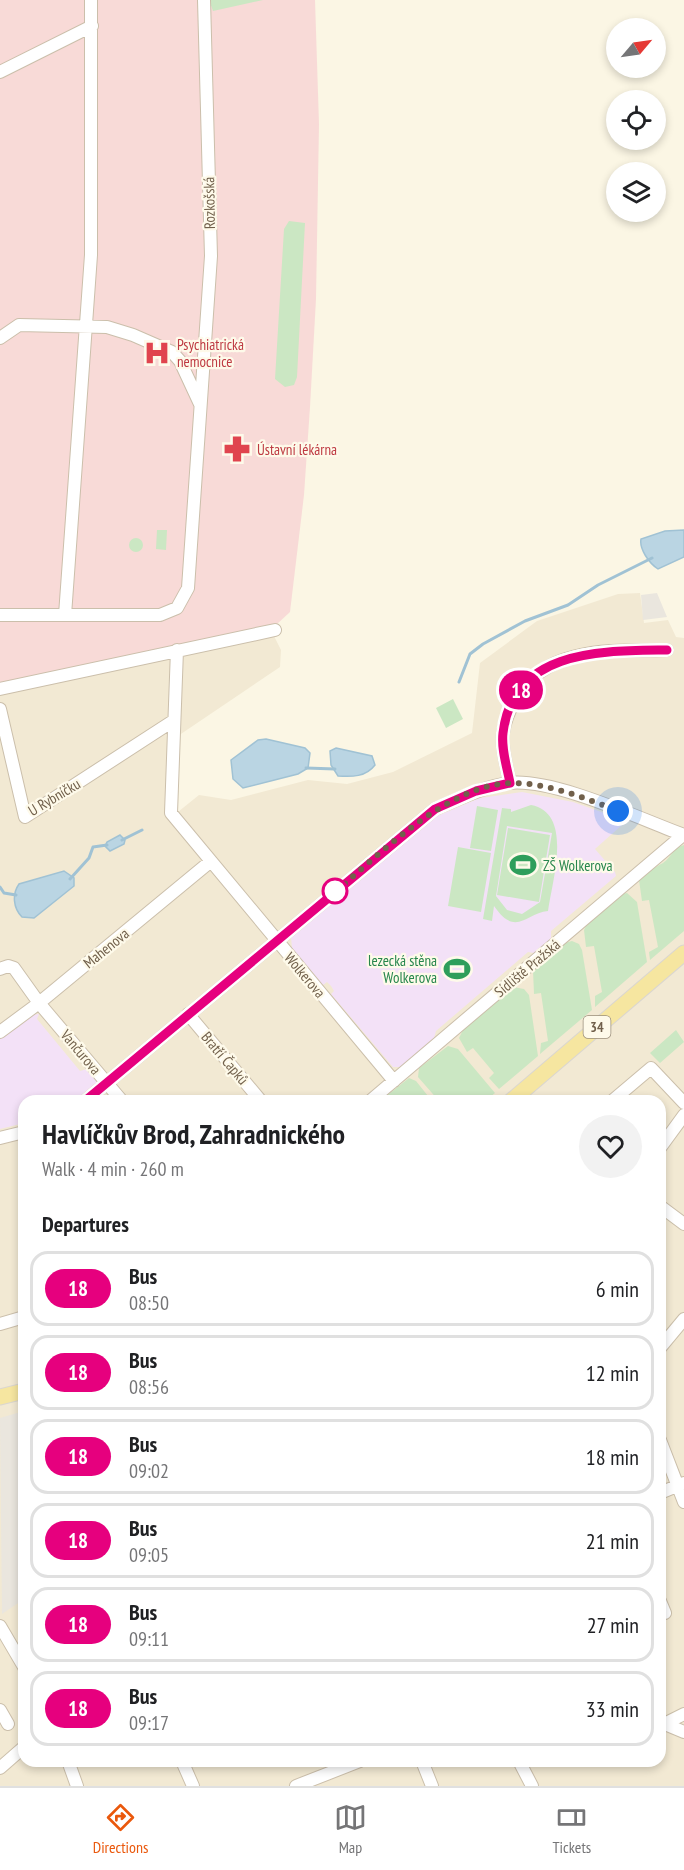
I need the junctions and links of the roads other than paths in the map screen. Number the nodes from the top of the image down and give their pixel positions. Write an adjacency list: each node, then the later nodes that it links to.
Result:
1 (91, 0): 3 (street)
2 (204, 0): 7 (street, Rozkošská)
3 (92, 26): 4 (street); 5 (street)
4 (0, 72)
5 (86, 326): 6 (street, Rozkošská); 7 (street, Rozkošská); 9 (street)
6 (0, 338)
7 (201, 405): 9 (street, Rozkošská)
8 (0, 615): 9 (street, Rozkošská)
9 (65, 615)
10 (274, 630): 11 (street)
11 (177, 650): 13 (street); 15 (street)
12 (667, 650): 16 (street)
13 (0, 689)
14 (0, 709): 15 (street, U Rybníčku)
15 (173, 721): 18 (street, Wolkerova)
16 (510, 783): 17 (street); 19 (street)
17 (684, 835): 25 (street, Sídliště Pražská)
18 (211, 861): 19 (street, Wolkerova); 22 (street, Mahenova)
19 (276, 940): 23 (street); 25 (street, Wolkerova)
20 (684, 953): 31 (main road, 34)
21 (0, 969): 22 (street, Vančurova)
22 (39, 1003): 24 (street, Mahenova); 26 (street, Vančurova)
23 (188, 1014): 26 (street); 29 (street, Bratří Čapků)
24 (0, 1032)
25 (394, 1081): 30 (street, Sídliště Pražská)
26 (107, 1083): 27 (street); 28 (street, Vančurova)
27 (92, 1095)
28 (117, 1095)
29 (256, 1095)
30 (377, 1095)
31 (518, 1095)
32 (619, 1095): 33 (street)
33 (684, 1103)
34 (684, 1115): 37 (street)
35 (18, 1134): 36 (street)
36 (0, 1138)
37 (666, 1140)
38 (666, 1210): 39 (street)
39 (684, 1224)
40 (18, 1319): 42 (street)
41 (684, 1319): 43 (street)
42 (0, 1324)
43 (666, 1341)
44 (18, 1392): 45 (main road)
45 (0, 1397)
46 (666, 1453): 47 (street)
47 (681, 1485): 48 (street); 49 (street)
48 (666, 1491)
49 (684, 1502)
50 (0, 1626): 51 (street)
51 (18, 1657)
52 (0, 1710): 55 (street)
53 (684, 1714): 54 (street)
54 (666, 1721)
55 (8, 1724)
56 (666, 1725): 57 (street)
57 (684, 1732)
58 (18, 1752): 64 (street)
59 (70, 1767): 66 (street)
60 (185, 1767): 67 (street)
61 (349, 1767): 65 (street)
62 (424, 1767): 69 (street)
63 (522, 1767): 70 (street)
64 (0, 1768)
65 (320, 1782): 68 (street)
66 (77, 1786)
67 (193, 1786)
68 (296, 1786)
69 (432, 1786)
70 (532, 1786)

